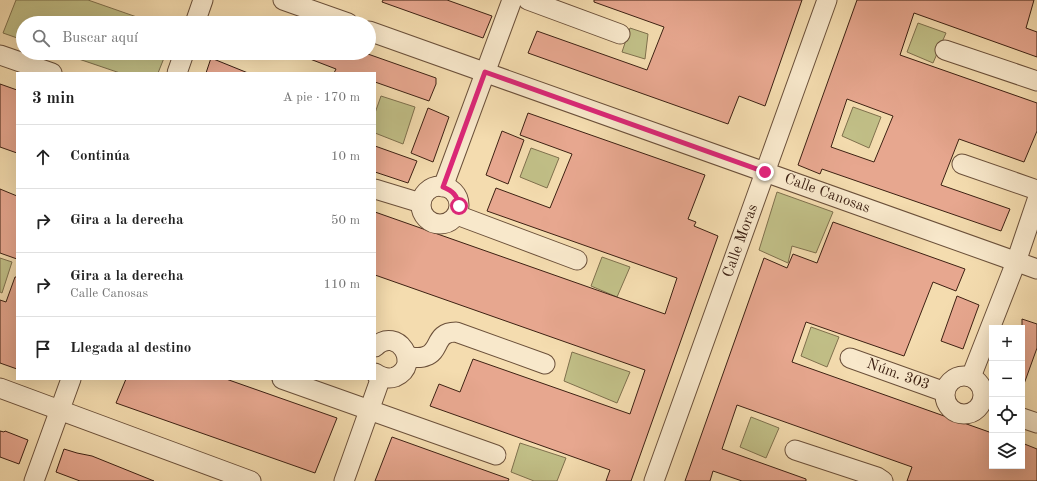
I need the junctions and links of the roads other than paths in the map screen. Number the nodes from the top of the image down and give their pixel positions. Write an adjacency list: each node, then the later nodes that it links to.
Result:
1 (203, 0): 6 (street)
2 (283, 0): 7 (street)
3 (512, 0): 15 (street)
4 (528, 0): 9 (street)
5 (827, 0): 18 (street, Calle Moras)
6 (197, 16)
7 (328, 16)
8 (376, 33): 15 (street, Calle Canosas)
9 (620, 34)
10 (945, 50): 16 (street)
11 (0, 56): 13 (street)
12 (182, 60): 14 (street)
13 (49, 72)
14 (177, 72)
15 (485, 72): 18 (street, Calle Canosas); 19 (street)
16 (1037, 81)
17 (962, 164): 21 (street)
18 (765, 172): 26 (street, Calle Canosas); 48 (street, Calle Moras)
19 (443, 187): 23 (street); 24 (street)
20 (376, 189): 23 (street)
21 (1037, 190)
22 (1037, 200): 26 (street)
23 (421, 203): 24 (street)
24 (457, 215): 25 (street)
25 (577, 260)
26 (1016, 262): 27 (street, Calle Canosas); 33 (street)
27 (1037, 269)
28 (376, 344): 29 (street)
29 (407, 357): 31 (street); 32 (street)
30 (850, 358): 37 (street, Núm. 303)
31 (544, 364)
32 (378, 375): 39 (street)
33 (972, 377): 37 (street); 38 (street)
34 (71, 380): 40 (street)
35 (285, 380): 39 (street)
36 (0, 388): 40 (street)
37 (945, 392): 38 (street)
38 (986, 406)
39 (370, 409): 44 (street); 47 (street)
40 (60, 410): 45 (street); 46 (street)
41 (1025, 419): 42 (street)
42 (1037, 423)
43 (795, 450): 49 (street)
44 (496, 455)
45 (34, 481)
46 (252, 481)
47 (344, 481)
48 (654, 481)
49 (883, 481)

